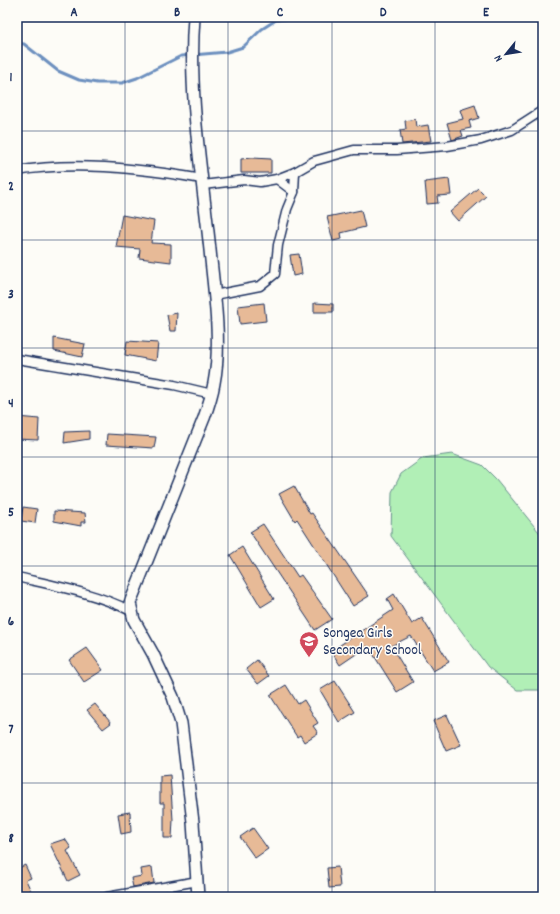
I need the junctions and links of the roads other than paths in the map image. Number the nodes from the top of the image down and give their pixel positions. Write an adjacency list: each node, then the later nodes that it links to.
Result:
1 (194, 17): 6 (street)
2 (543, 110): 4 (street)
3 (17, 171): 6 (street)
4 (295, 172): 5 (street); 7 (street)
5 (277, 179): 6 (street); 7 (street)
6 (202, 182): 8 (street)
7 (294, 192): 8 (street)
8 (214, 295): 10 (street)
9 (17, 359): 10 (street)
10 (212, 394): 12 (street)
11 (17, 577): 12 (street)
12 (131, 611): 13 (street)
13 (198, 881): 14 (street); 15 (street)
14 (107, 897)
15 (198, 897)

